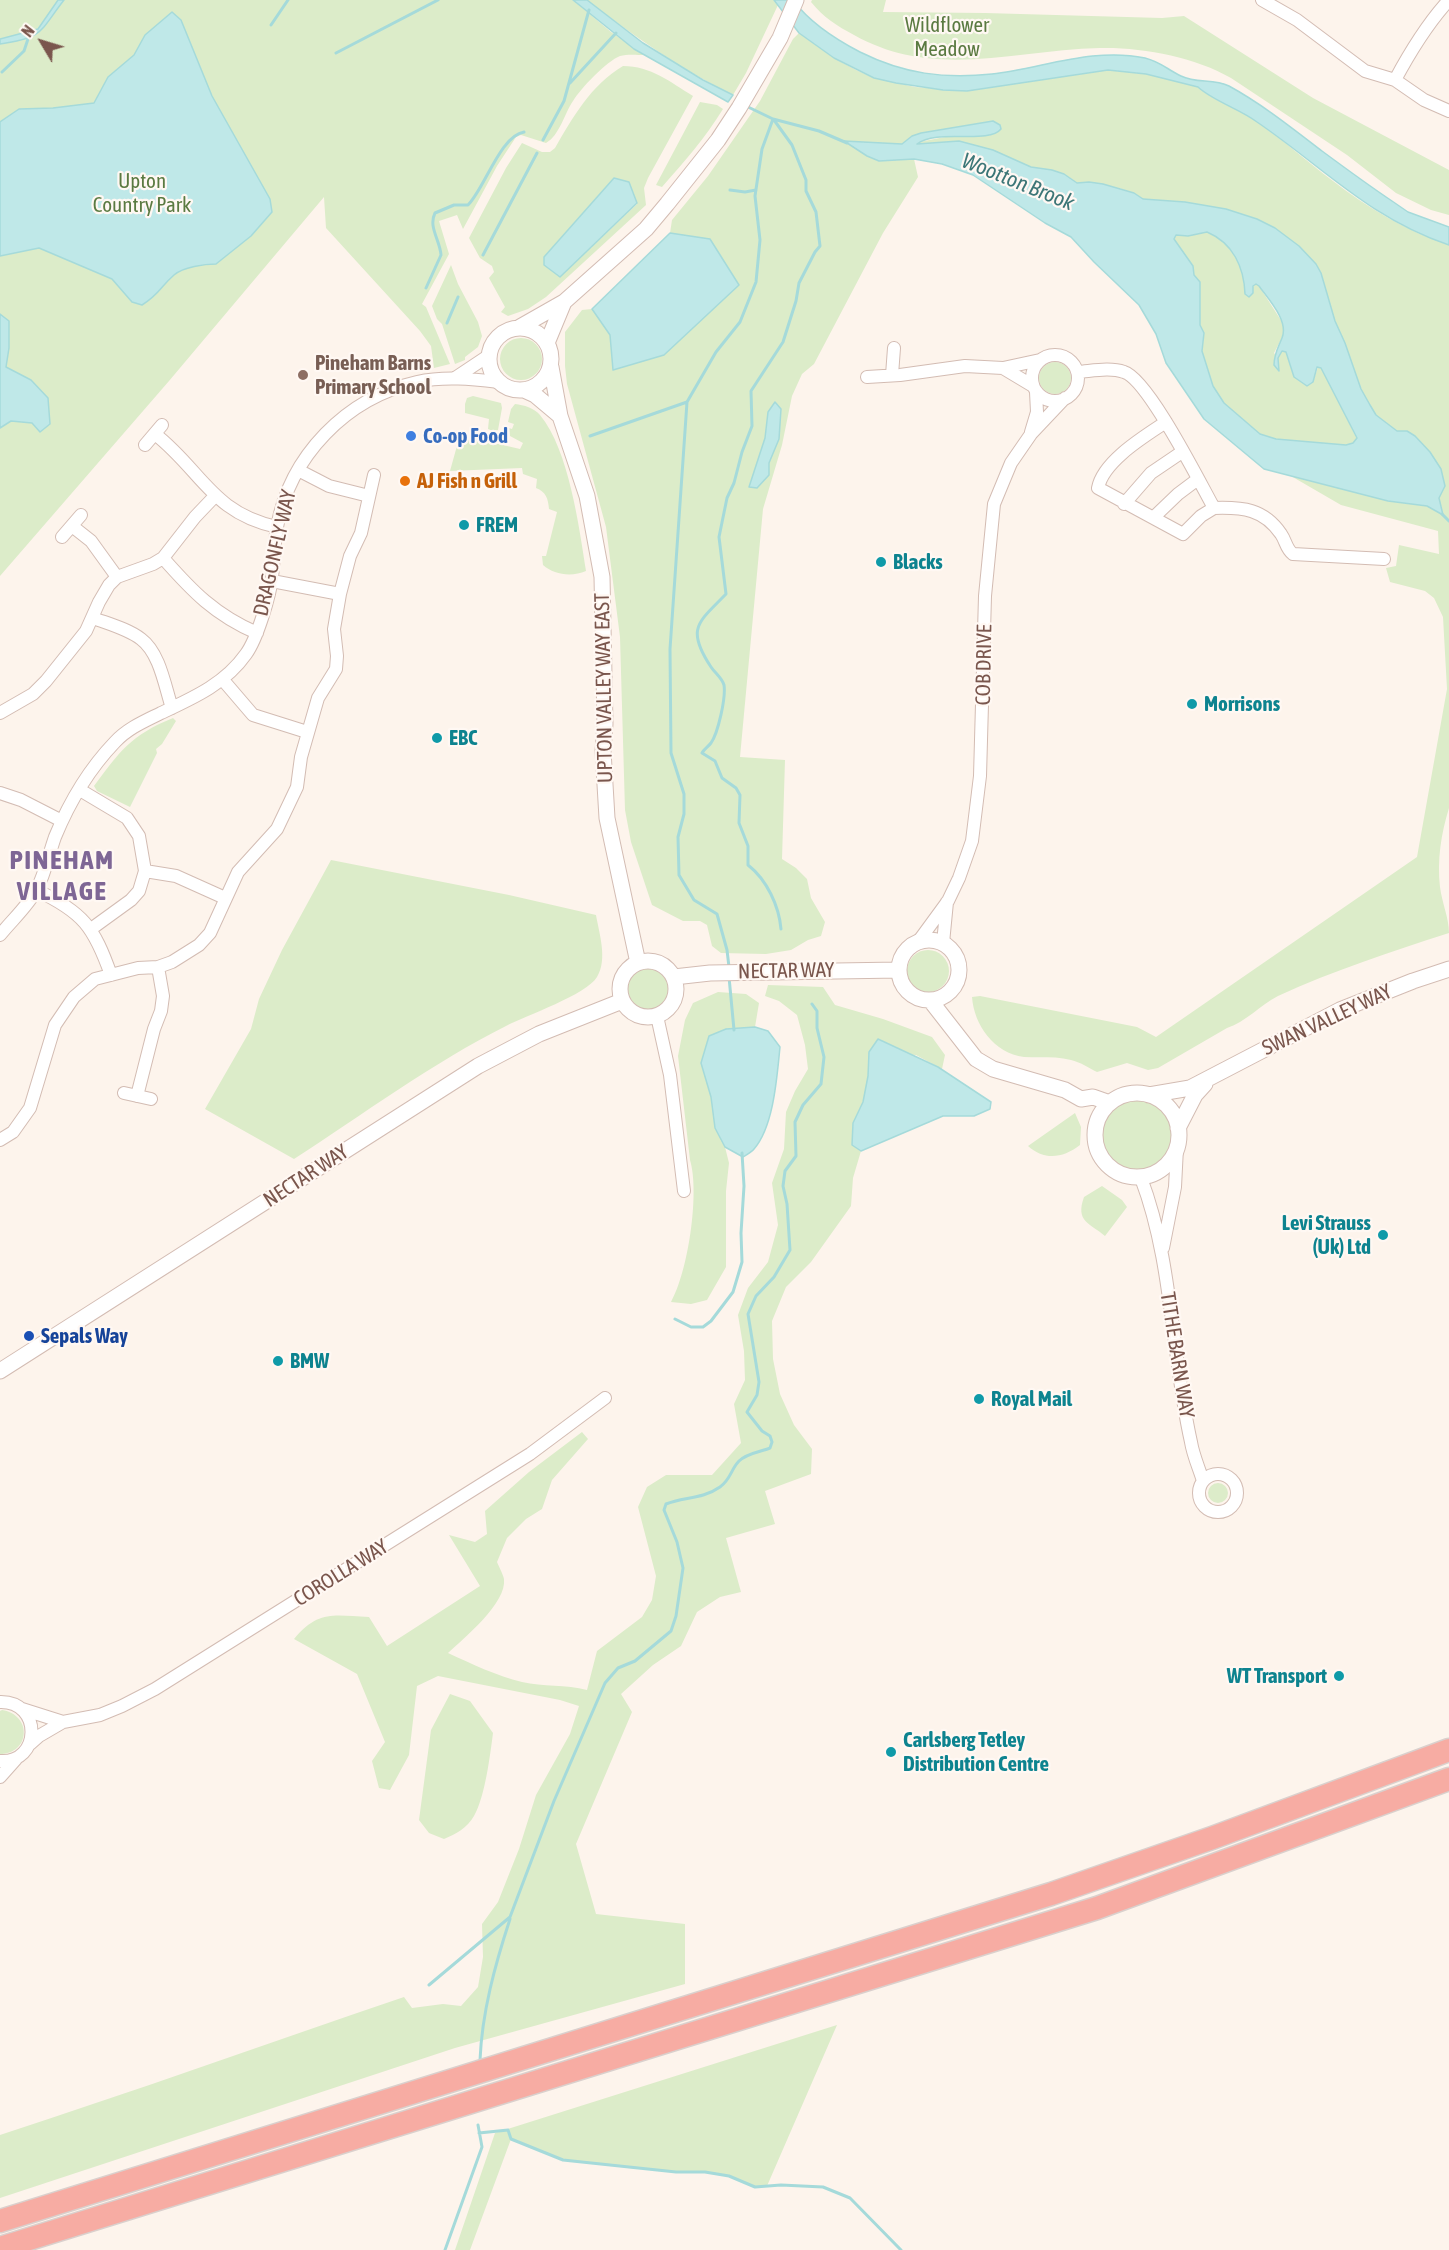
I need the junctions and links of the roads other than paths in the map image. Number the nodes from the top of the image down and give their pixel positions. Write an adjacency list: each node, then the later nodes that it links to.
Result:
1 (796, 0): 6 (street)
2 (1262, 0): 4 (street)
3 (1449, 0): 4 (street)
4 (1395, 80): 5 (street)
5 (1449, 111)
6 (564, 302): 7 (street); 8 (street)
7 (520, 327): 8 (street); 10 (street)
8 (547, 343): 12 (street)
9 (894, 348): 15 (street)
10 (488, 357): 17 (street, DRAGONFLY WAY); 18 (street)
11 (1040, 360): 13 (street); 14 (street); 19 (street)
12 (551, 367): 20 (street); 22 (street, UPTON VALLEY WAY EAST)
13 (1003, 368): 15 (street); 19 (street)
14 (1078, 372): 21 (street); 23 (street)
15 (892, 375): 16 (street)
16 (867, 377)
17 (455, 378): 18 (street, DRAGONFLY WAY); 27 (street, DRAGONFLY WAY)
18 (499, 381): 20 (street)
19 (1035, 389): 21 (street); 24 (street, COB DRIVE)
20 (524, 390): 22 (street)
21 (1065, 398): 24 (street, COB DRIVE)
22 (560, 416): 61 (street, UPTON VALLEY WAY EAST)
23 (1166, 422): 26 (street); 32 (street)
24 (1031, 434): 56 (street, COB DRIVE)
25 (145, 445): 30 (street)
26 (1182, 452): 29 (street); 32 (street)
27 (298, 470): 31 (street); 37 (street, DRAGONFLY WAY)
28 (374, 475): 31 (street)
29 (1198, 479): 33 (street); 35 (street)
30 (215, 496): 37 (street); 39 (street)
31 (369, 496): 43 (street)
32 (1124, 504): 35 (street)
33 (1214, 508): 35 (street); 40 (street)
34 (81, 515): 36 (street)
35 (1154, 517)
36 (72, 526): 38 (street); 41 (street)
37 (277, 527): 42 (street, DRAGONFLY WAY)
38 (62, 537)
39 (163, 558): 41 (street); 45 (street)
40 (1384, 559)
41 (117, 577): 44 (street)
42 (272, 581): 43 (street); 45 (street, DRAGONFLY WAY)
43 (340, 594): 49 (street)
44 (93, 618): 47 (street); 48 (street)
45 (257, 633): 46 (street, DRAGONFLY WAY)
46 (223, 680): 47 (street, DRAGONFLY WAY); 49 (street)
47 (172, 708): 50 (street, DRAGONFLY WAY)
48 (0, 714)
49 (307, 732): 55 (street)
50 (80, 790): 52 (street, DRAGONFLY WAY); 53 (street)
51 (0, 793): 52 (street)
52 (62, 821): 54 (street, DRAGONFLY WAY)
53 (145, 871): 55 (street); 57 (street)
54 (36, 890): 57 (street); 58 (street, DRAGONFLY WAY)
55 (225, 898): 62 (street)
56 (948, 901): 59 (street, COB DRIVE); 60 (street, COB DRIVE)
57 (91, 929): 65 (street)
58 (0, 935)
59 (918, 942): 60 (street); 64 (street)
60 (943, 943): 67 (street)
61 (638, 963): 66 (street); 69 (street)
62 (158, 967): 65 (street); 74 (street)
63 (1449, 969): 72 (street, SWAN VALLEY WAY)
64 (899, 970): 66 (street, NECTAR WAY); 68 (street)
65 (111, 975): 79 (street)
66 (674, 977): 70 (street)
67 (949, 992): 68 (street); 71 (street)
68 (930, 1000): 71 (street)
69 (622, 1001): 70 (street); 84 (street, NECTAR WAY)
70 (657, 1016): 82 (street)
71 (955, 1033): 75 (street)
72 (1209, 1079): 73 (street, SWAN VALLEY WAY); 78 (street, SWAN VALLEY WAY)
73 (1149, 1095): 76 (street); 78 (street)
74 (151, 1099)
75 (1081, 1099): 76 (street); 77 (street)
76 (1110, 1103): 77 (street)
77 (1098, 1120): 81 (street)
78 (1178, 1128): 80 (street)
79 (0, 1140)
80 (1177, 1149): 81 (street); 83 (street, TITHE BARN WAY)
81 (1141, 1178): 83 (street, TITHE BARN WAY)
82 (684, 1191)
83 (1162, 1253): 86 (street, TITHE BARN WAY)
84 (0, 1371)
85 (605, 1398): 91 (street, COROLLA WAY)
86 (1196, 1457): 87 (street, TITHE BARN WAY); 88 (street, TITHE BARN WAY)
87 (1216, 1474): 88 (street); 88 (street, TITHE BARN WAY)
88 (1203, 1481)
89 (2, 1701): 90 (street)
90 (22, 1709): 91 (street, COROLLA WAY); 92 (street)
91 (63, 1722): 92 (street, COROLLA WAY)
92 (30, 1744): 94 (street)
93 (1449, 1750): 98 (highway)
94 (16, 1759): 95 (street); 96 (street)
95 (0, 1761)
96 (0, 1777)
97 (1449, 1779): 99 (highway)
98 (0, 2221)
99 (0, 2248)

